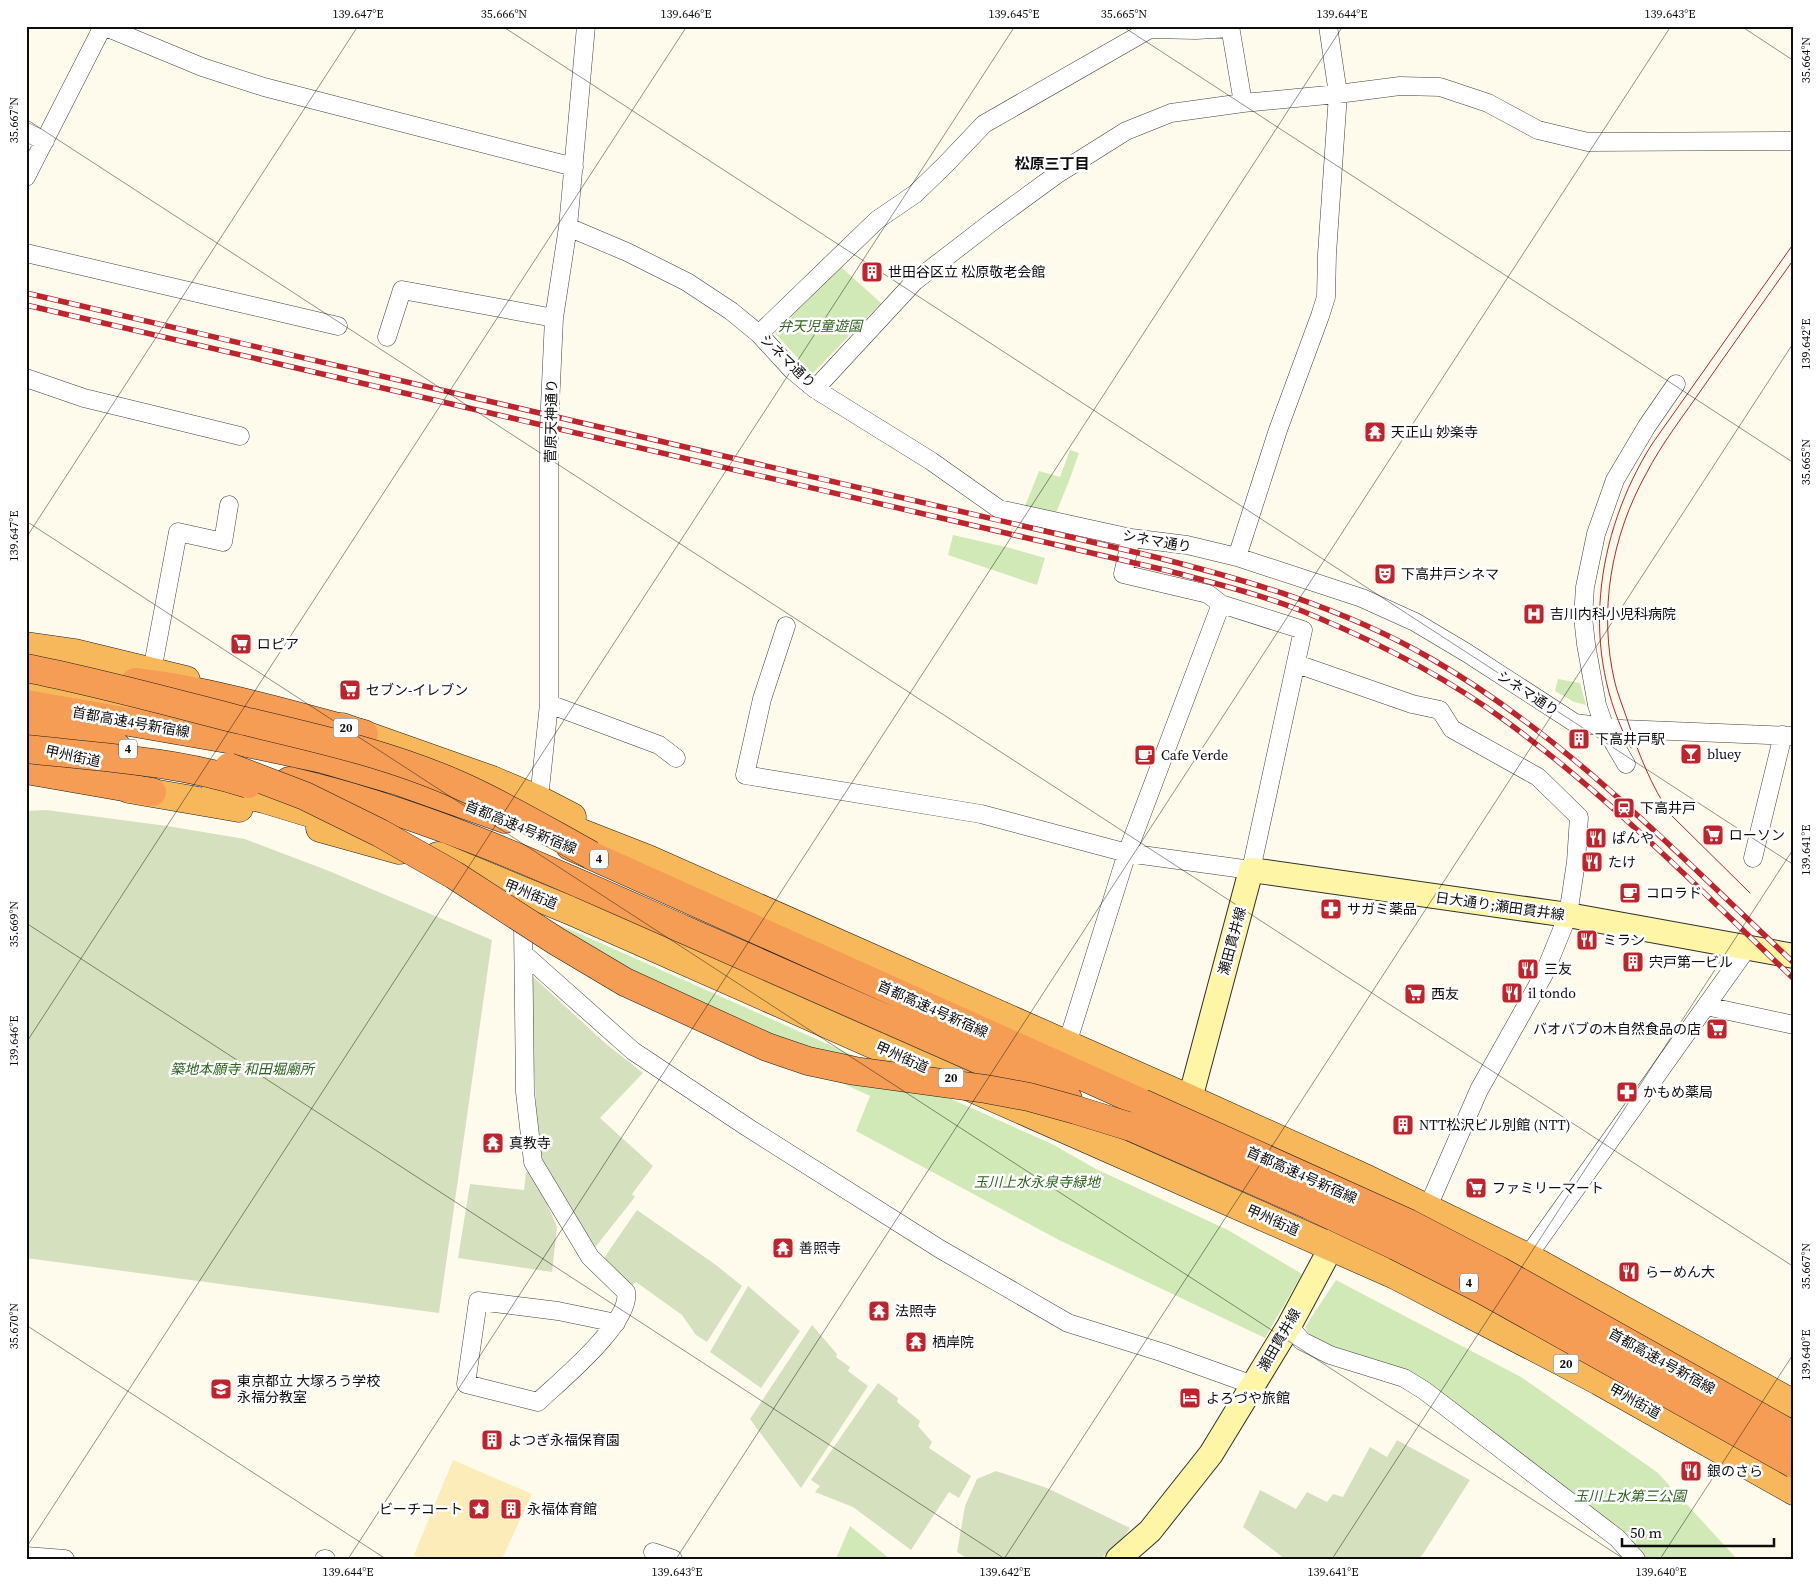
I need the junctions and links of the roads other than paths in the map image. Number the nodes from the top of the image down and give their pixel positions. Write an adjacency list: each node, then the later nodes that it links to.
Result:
1 (103, 26): 8 (street); 10 (street)
2 (586, 26): 10 (street, 菅原天神通り)
3 (1328, 26): 5 (street)
4 (1231, 27): 6 (street); 16 (street)
5 (1338, 94): 6 (street); 9 (street); 24 (street)
6 (1243, 103): 20 (street)
7 (26, 132): 8 (street)
8 (45, 141): 11 (street)
9 (1794, 141)
10 (574, 166): 12 (street, 菅原天神通り)
11 (26, 177)
12 (568, 227): 14 (street, 菅原天神通り); 16 (street, シネマ通り)
13 (26, 253): 15 (street)
14 (554, 318): 17 (street); 33 (street, 菅原天神通り)
15 (338, 326)
16 (759, 334): 20 (street, シネマ通り)
17 (387, 337)
18 (26, 378): 21 (street)
19 (1676, 384): 34 (street)
20 (815, 389): 23 (street, シネマ通り)
21 (240, 436)
22 (229, 505): 30 (street)
23 (1131, 538): 24 (street, シネマ通り); 25 (street)
24 (1236, 557): 34 (street, シネマ通り)
25 (1220, 604): 28 (street); 47 (street)
26 (786, 626): 47 (street)
27 (26, 646): 30 (highway, 20)
28 (1297, 664): 50 (street); 52 (street)
29 (26, 669): 36 (highway); 48 (highway, bridge)
30 (152, 671): 36 (highway, 20)
31 (26, 687): 45 (highway, 20)
32 (26, 704): 48 (highway, 首都高速4号新宿線 / 4, bridge)
33 (549, 704): 39 (street); 45 (street, 菅原天神通り)
34 (1605, 728): 37 (street, シネマ通り); 40 (street)
35 (26, 731): 41 (highway, 首都高速4号新宿線 / 4)
36 (364, 734): 45 (highway, 20)
37 (1788, 736): 49 (street)
38 (26, 748): 46 (highway, bridge); 51 (highway, 甲州街道 / 20)
39 (676, 758)
40 (1626, 764)
41 (229, 767): 46 (highway, 4, bridge); 60 (highway, 首都高速4号新宿線 / 4, bridge)
42 (26, 770): 44 (highway)
43 (26, 775): 44 (highway)
44 (152, 792): 51 (highway)
45 (539, 808): 58 (highway, 20)
46 (380, 833): 60 (highway, 4, bridge)
47 (1127, 852): 50 (street); 58 (street)
48 (592, 855): 69 (highway, 首都高速4号新宿線 / 4, bridge)
49 (1753, 858)
50 (1252, 870): 52 (main road, 日大通り;瀬田貫井線); 59 (main road, 瀬田貫井線)
51 (530, 894): 54 (street); 63 (highway, 甲州街道 / 20)
52 (1568, 915): 53 (main road, 日大通り;瀬田貫井線); 62 (street)
53 (1748, 947): 55 (main road, 日大通り;瀬田貫井線); 56 (street)
54 (524, 954): 66 (street); 67 (street)
55 (1794, 956)
56 (1706, 1006): 57 (street); 64 (street)
57 (1794, 1025)
58 (1066, 1044): 59 (highway, 20)
59 (1190, 1099): 61 (highway, 20)
60 (1131, 1127): 70 (highway, 首都高速4号新宿線 / 4, bridge)
61 (1367, 1179): 62 (highway, 20); 63 (main road, 瀬田貫井線)
62 (1427, 1209): 64 (highway, 20)
63 (1328, 1254): 65 (main road, 瀬田貫井線); 71 (highway, 甲州街道 / 20)
64 (1527, 1257): 68 (highway, 20)
65 (1293, 1318): 67 (main road, 瀬田貫井線); 77 (street)
66 (616, 1323): 66 (street)
67 (1253, 1385): 76 (main road, 瀬田貫井線)
68 (1794, 1404)
69 (1794, 1436)
70 (1794, 1464)
71 (1794, 1491)
72 (653, 1552): 75 (street)
73 (26, 1556): 74 (street)
74 (65, 1559)
75 (673, 1559)
76 (1118, 1559)
77 (1636, 1559)

